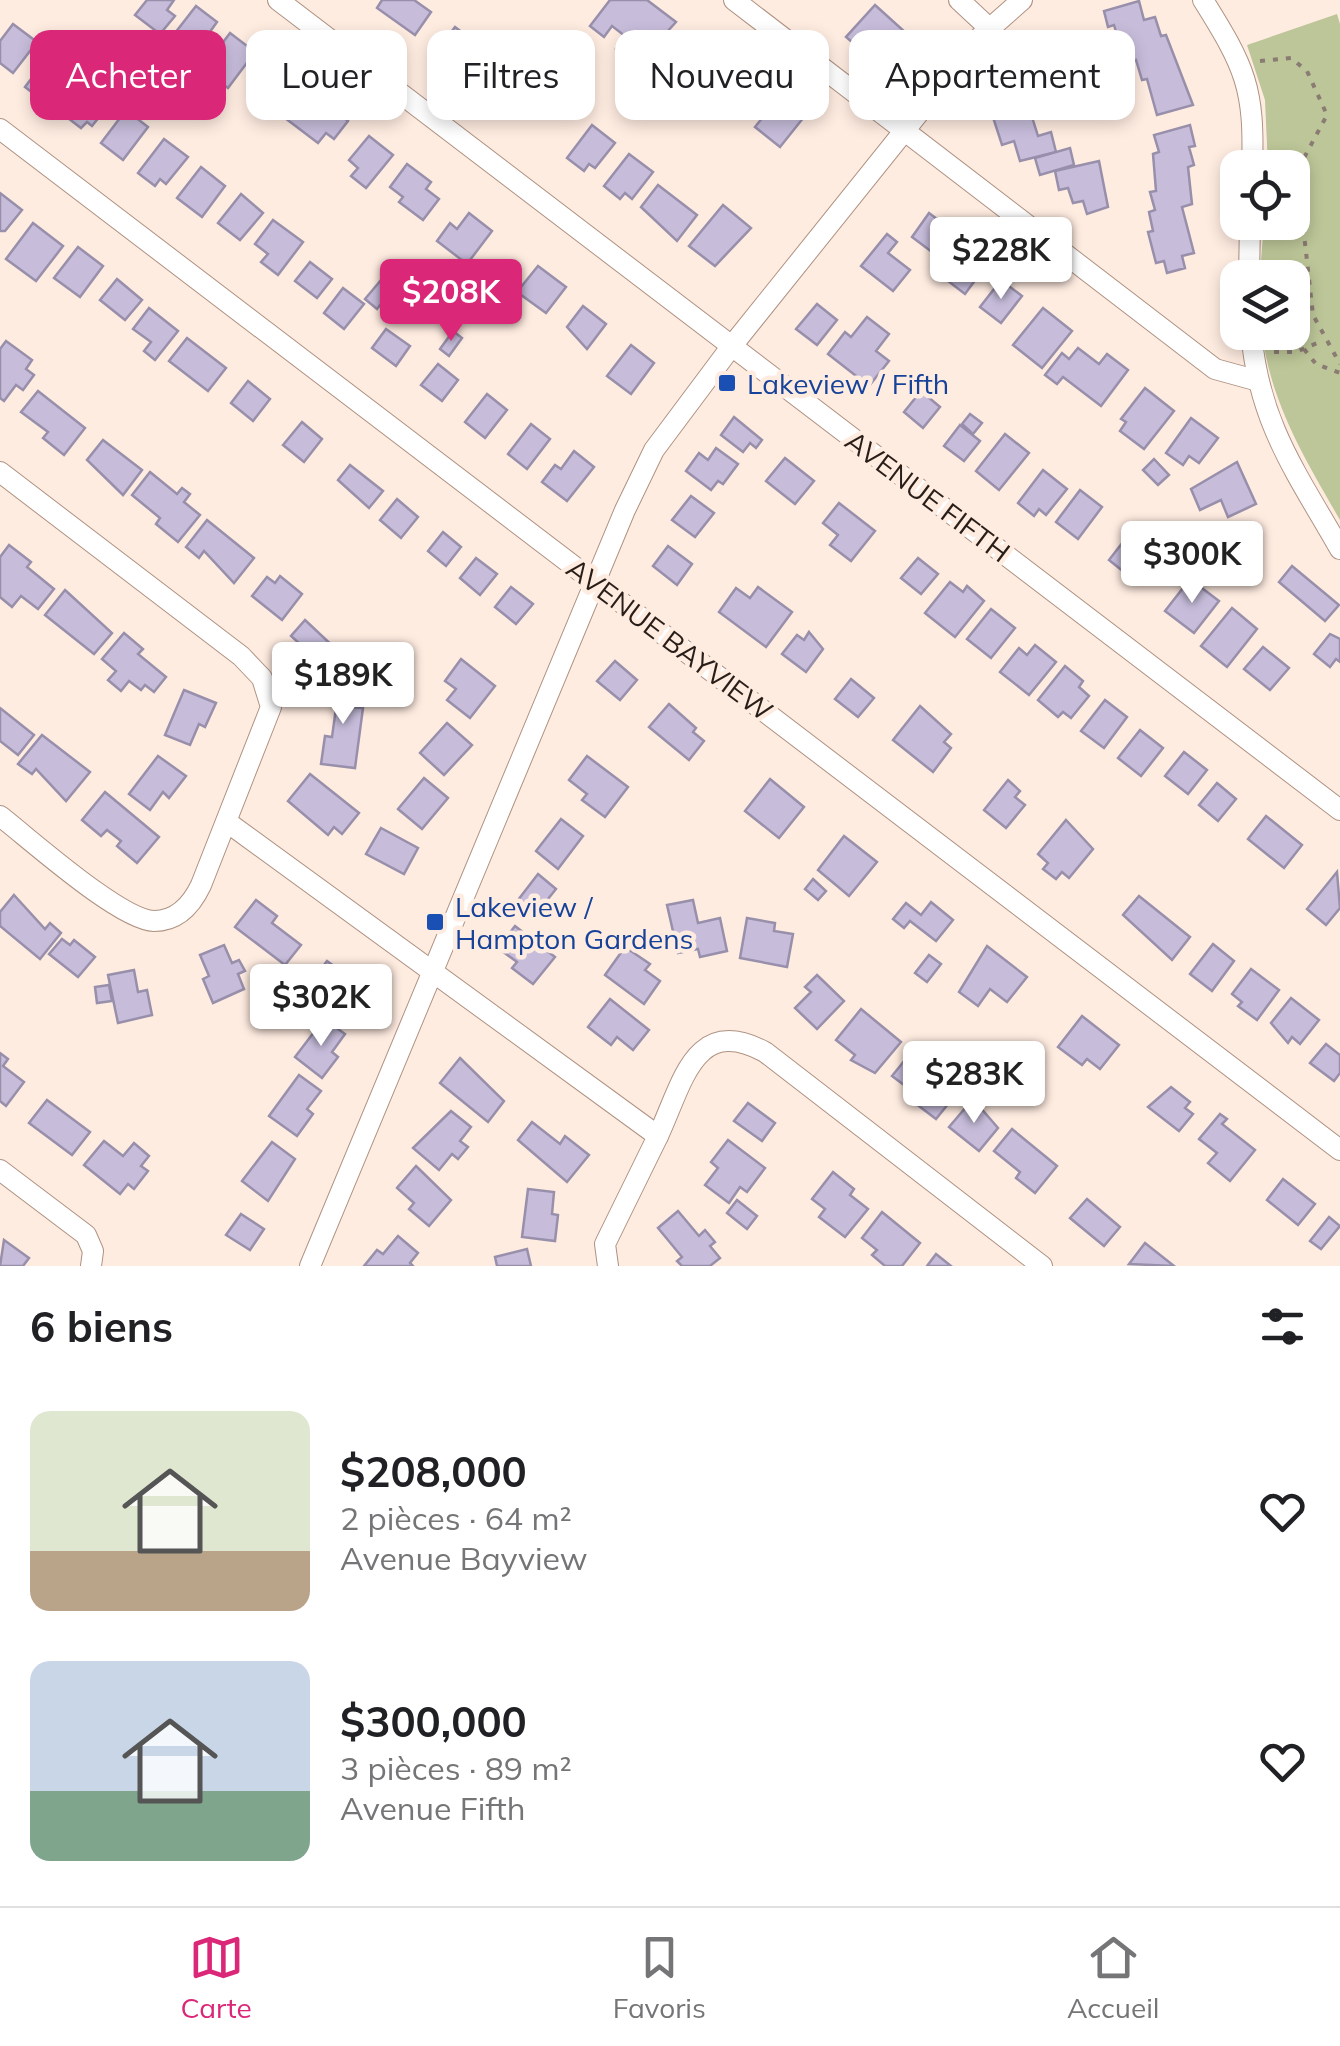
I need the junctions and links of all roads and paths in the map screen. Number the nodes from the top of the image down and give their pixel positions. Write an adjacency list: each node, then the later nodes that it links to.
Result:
1 (278, 0): 12 (street, AVENUE FIFTH)
2 (734, 0): 9 (street)
3 (959, 0): 6 (street)
4 (1022, 0): 6 (street)
5 (1203, 0): 7 (street)
6 (988, 27): 9 (street)
7 (1241, 63): 10 (street); 11 (path)
8 (0, 129): 23 (street, AVENUE BAYVIEW)
9 (906, 131): 12 (street); 20 (street)
10 (1253, 150)
11 (1324, 340): 13 (path); 18 (path)
12 (731, 346): 23 (street); 24 (street, AVENUE FIFTH)
13 (1310, 346)
14 (1252, 350): 20 (street)
15 (1291, 350): 17 (path)
16 (1305, 350): 19 (path)
17 (1264, 352)
18 (1340, 364)
19 (1340, 373)
20 (1255, 380): 22 (street)
21 (0, 472): 26 (street)
22 (1340, 548)
23 (595, 582): 27 (street); 29 (street, AVENUE BAYVIEW)
24 (1340, 810)
25 (0, 816): 26 (street)
26 (227, 822): 27 (street)
27 (432, 974): 28 (street); 32 (street)
28 (658, 1136): 33 (street); 34 (street)
29 (1340, 1150)
30 (0, 1170): 31 (street)
31 (92, 1258)
32 (310, 1266)
33 (608, 1266)
34 (1042, 1266)

